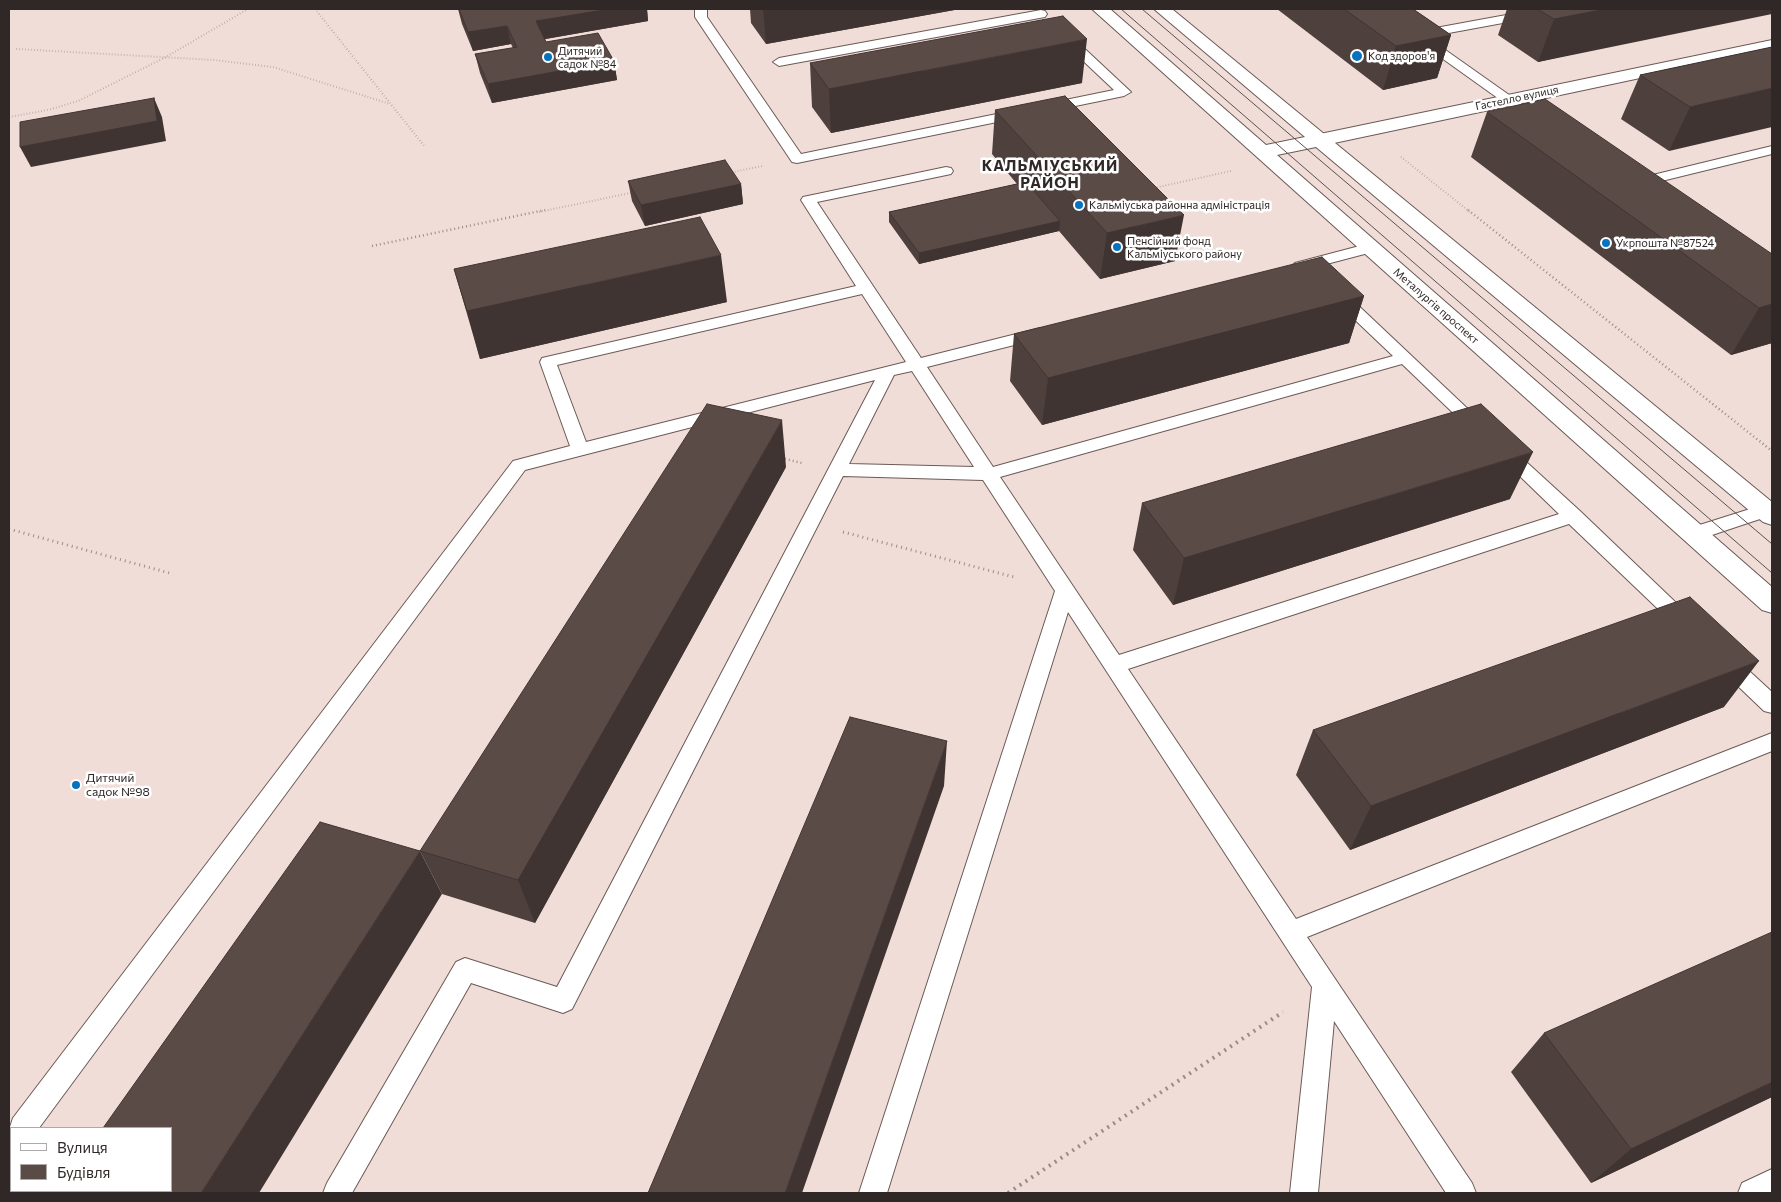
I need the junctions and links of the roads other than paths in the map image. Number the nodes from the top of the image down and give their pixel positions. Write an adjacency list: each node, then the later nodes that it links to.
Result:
1 (701, 9): 6 (lane)
2 (1100, 9): 14 (main road, Металургів проспект)
3 (1162, 9): 12 (main road)
4 (1379, 9): 7 (lane)
5 (1557, 9): 7 (lane)
6 (1045, 18): 9 (lane)
7 (1416, 35): 10 (lane)
8 (1772, 45): 10 (main road, Гастелло вулиця)
9 (779, 62)
10 (1509, 100): 11 (lane); 12 (main road, Гастелло вулиця)
11 (1552, 130)
12 (1320, 140): 14 (main road, Гастелло вулиця); 28 (main road)
13 (1772, 150): 16 (lane)
14 (1262, 152): 17 (main road, Металургів проспект)
15 (946, 171): 20 (lane)
16 (1646, 196)
17 (1371, 248): 18 (lane); 30 (main road, Металургів проспект)
18 (1306, 265): 19 (lane); 22 (lane)
19 (1287, 270)
20 (866, 288): 23 (lane); 25 (lane)
21 (1059, 328): 23 (lane)
22 (1405, 358): 27 (lane); 29 (lane)
23 (917, 364): 24 (lane); 27 (lane)
24 (888, 371): 25 (lane); 26 (lane)
25 (580, 450): 40 (lane)
26 (837, 470): 27 (lane); 42 (lane)
27 (989, 474): 31 (lane)
28 (1770, 511): 30 (lane)
29 (1573, 516): 33 (lane); 35 (lane)
30 (1694, 534): 32 (main road, Металургів проспект)
31 (1065, 590): 35 (lane); 43 (lane)
32 (1772, 603)
33 (1701, 638)
34 (1715, 651): 36 (lane)
35 (1115, 665): 38 (lane)
36 (1772, 705)
37 (1772, 742): 38 (lane)
38 (1291, 932): 39 (lane)
39 (1325, 985): 44 (lane); 45 (lane)
40 (24, 1127)
41 (1772, 1183): 46 (lane)
42 (337, 1193)
43 (873, 1193)
44 (1304, 1193)
45 (1462, 1193)
46 (1752, 1193)

